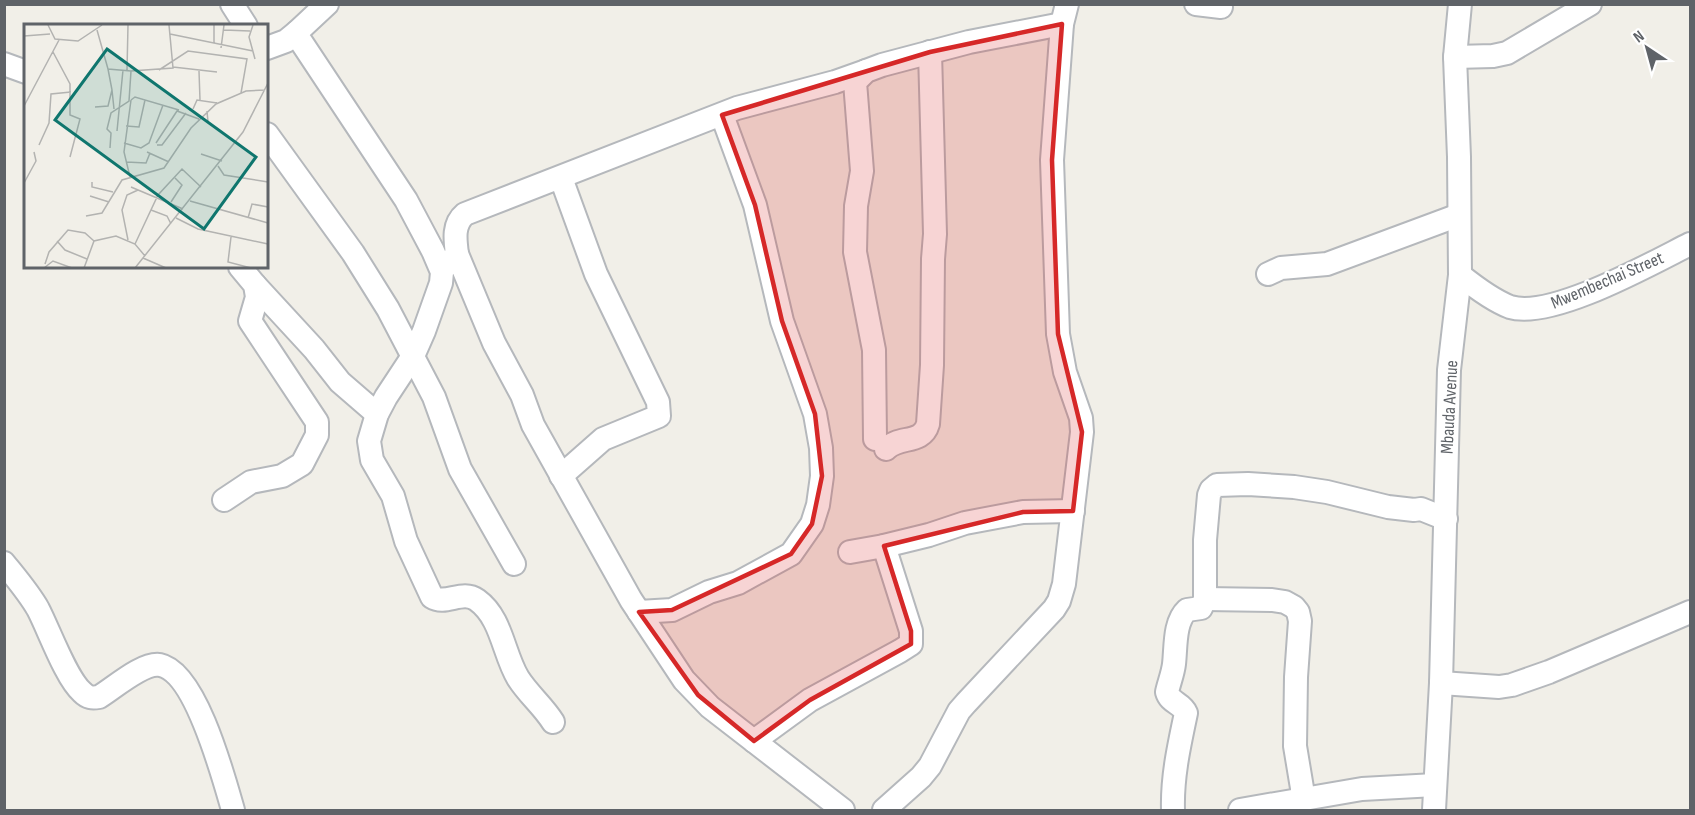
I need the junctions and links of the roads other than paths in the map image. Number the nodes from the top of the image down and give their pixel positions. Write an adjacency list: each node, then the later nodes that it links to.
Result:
1 (232, 4): 8 (street)
2 (327, 4): 9 (street)
3 (1197, 4): 6 (street)
4 (1460, 4): 12 (street, Mbauda Avenue)
5 (1590, 4): 12 (street)
6 (1221, 7)
7 (1065, 14): 11 (street); 31 (street)
8 (245, 24)
9 (297, 32): 10 (street); 23 (street)
10 (268, 48)
11 (930, 52): 15 (street); 15 (street)
12 (1455, 57): 19 (street, Mbauda Avenue)
13 (4, 64): 14 (street)
14 (24, 71)
15 (866, 71): 16 (street)
16 (722, 115): 18 (street); 38 (street)
17 (268, 135): 27 (street)
18 (561, 178): 21 (street); 29 (street)
19 (1459, 215): 24 (street); 25 (street, Mbauda Avenue)
20 (1690, 244): 25 (street, Mwembechai Street)
21 (457, 254): 23 (street); 29 (street)
22 (241, 268): 26 (street)
23 (442, 272): 27 (street)
24 (1268, 274)
25 (1460, 275): 32 (street, Mbauda Avenue)
26 (255, 285): 28 (street); 30 (street)
27 (412, 356): 28 (street); 36 (street)
28 (377, 414): 41 (street)
29 (561, 476): 38 (street)
30 (224, 500)
31 (1073, 510): 33 (street); 47 (street)
32 (1446, 519): 37 (street); 40 (street, Mbauda Avenue)
33 (884, 546): 34 (street); 42 (street)
34 (850, 552)
35 (4, 563): 45 (street)
36 (514, 564)
37 (1205, 599): 44 (street); 48 (street)
38 (639, 612): 42 (street)
39 (1690, 612): 40 (street)
40 (1442, 683): 43 (street, Mbauda Avenue)
41 (553, 722)
42 (753, 741): 46 (street)
43 (1435, 785): 44 (street); 50 (street, Mbauda Avenue)
44 (1302, 799): 49 (street)
45 (233, 810)
46 (843, 810)
47 (884, 810)
48 (1173, 810)
49 (1240, 810)
50 (1434, 810)

